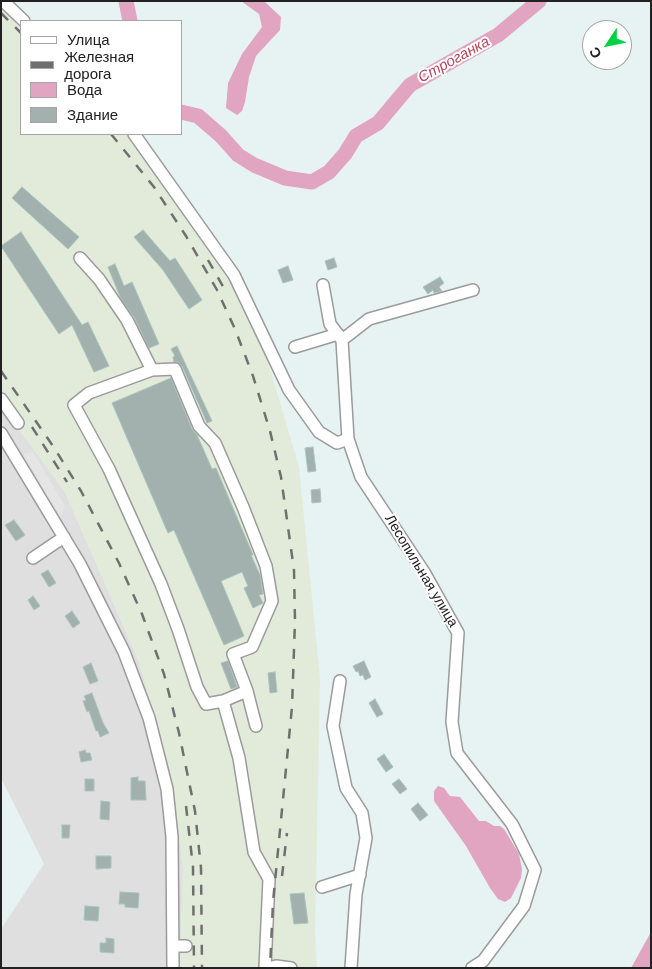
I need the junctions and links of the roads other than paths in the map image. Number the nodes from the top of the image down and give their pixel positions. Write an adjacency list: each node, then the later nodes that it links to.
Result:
1 (3, 1): 2 (street)
2 (23, 20)
3 (135, 135): 13 (street)
4 (80, 258): 9 (street)
5 (323, 285): 7 (street)
6 (473, 290): 7 (street)
7 (340, 337): 8 (street); 13 (street, Лесопильная улица)
8 (294, 347)
9 (152, 370): 17 (street); 18 (street)
10 (1, 400): 11 (street)
11 (18, 423)
12 (1, 433): 14 (street)
13 (348, 439): 28 (street, Лесопильная улица)
14 (64, 537): 15 (street); 22 (street)
15 (33, 558)
16 (340, 681): 20 (street)
17 (247, 692): 18 (street); 19 (street)
18 (223, 701): 25 (street)
19 (256, 726)
20 (360, 875): 21 (street); 27 (street)
21 (322, 887)
22 (173, 946): 23 (street); 24 (street)
23 (186, 946)
24 (173, 968)
25 (266, 968): 26 (street)
26 (292, 968)
27 (351, 968)
28 (472, 968)

